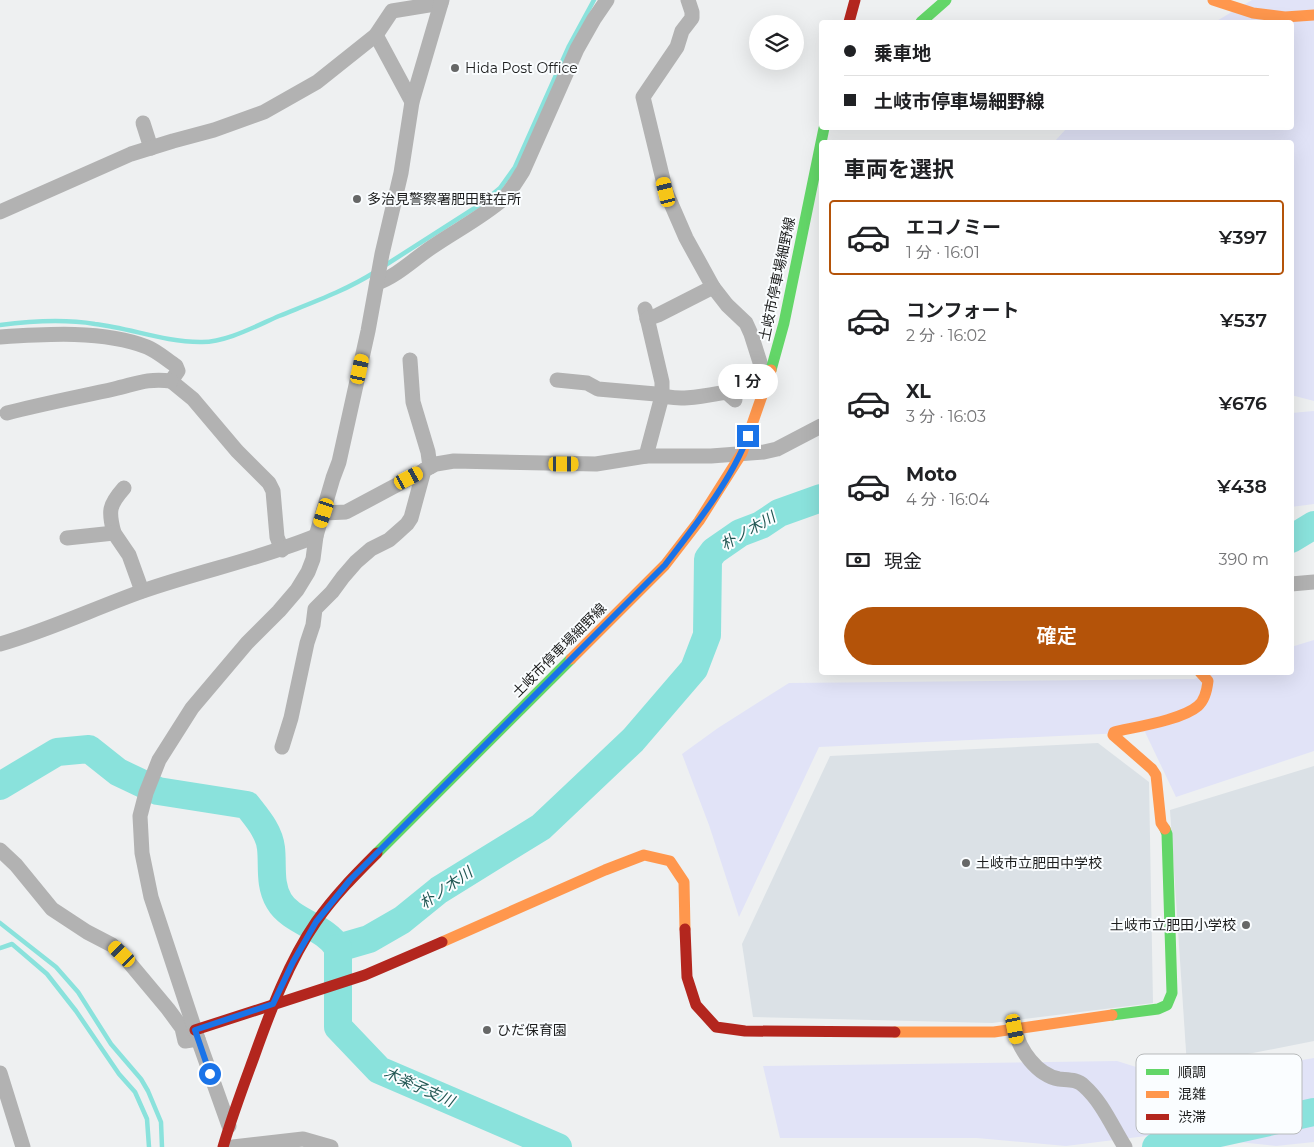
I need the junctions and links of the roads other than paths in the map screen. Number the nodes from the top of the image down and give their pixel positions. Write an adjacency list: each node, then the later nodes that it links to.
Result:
1 (607, 0): 17 (street)
2 (688, 0): 18 (street)
3 (855, 0): 9 (street)
4 (946, 0): 10 (street)
5 (1213, 0): 8 (street)
6 (442, 1): 7 (street); 12 (street)
7 (390, 6): 11 (street)
8 (1314, 15)
9 (850, 20)
10 (923, 20)
11 (376, 34): 12 (street); 14 (street)
12 (412, 102): 17 (street)
13 (143, 124): 14 (street)
14 (152, 148): 16 (street)
15 (819, 152): 22 (street, 土岐市停車場細野線)
16 (0, 212)
17 (377, 281): 32 (street)
18 (713, 287): 22 (street); 24 (street)
19 (0, 337): 23 (street)
20 (410, 360): 30 (street)
21 (557, 380): 24 (street)
22 (768, 380): 28 (street, 土岐市停車場細野線)
23 (171, 381): 26 (street); 36 (street)
24 (662, 396): 25 (street); 29 (street)
25 (735, 400)
26 (7, 413)
27 (819, 427): 28 (street)
28 (742, 453): 29 (street); 44 (street, 土岐市停車場細野線)
29 (646, 456): 30 (street)
30 (427, 468): 32 (street); 42 (street)
31 (124, 488): 33 (street)
32 (324, 513): 34 (street)
33 (114, 533): 35 (street); 39 (street)
34 (316, 536): 36 (street); 46 (street)
35 (66, 538)
36 (282, 550): 39 (street)
37 (1314, 582): 38 (street)
38 (1294, 584)
39 (142, 591): 40 (street)
40 (0, 644)
41 (1203, 675): 45 (street)
42 (282, 747)
43 (0, 850): 46 (street)
44 (273, 1004): 45 (street); 46 (street); 48 (street, 土岐市停車場細野線)
45 (1015, 1029): 53 (street)
46 (196, 1035): 48 (street)
47 (0, 1073): 49 (street)
48 (229, 1126): 50 (street, 土岐市停車場細野線)
49 (23, 1147)
50 (223, 1147)
51 (233, 1147): 52 (street)
52 (331, 1147)
53 (1125, 1147)

